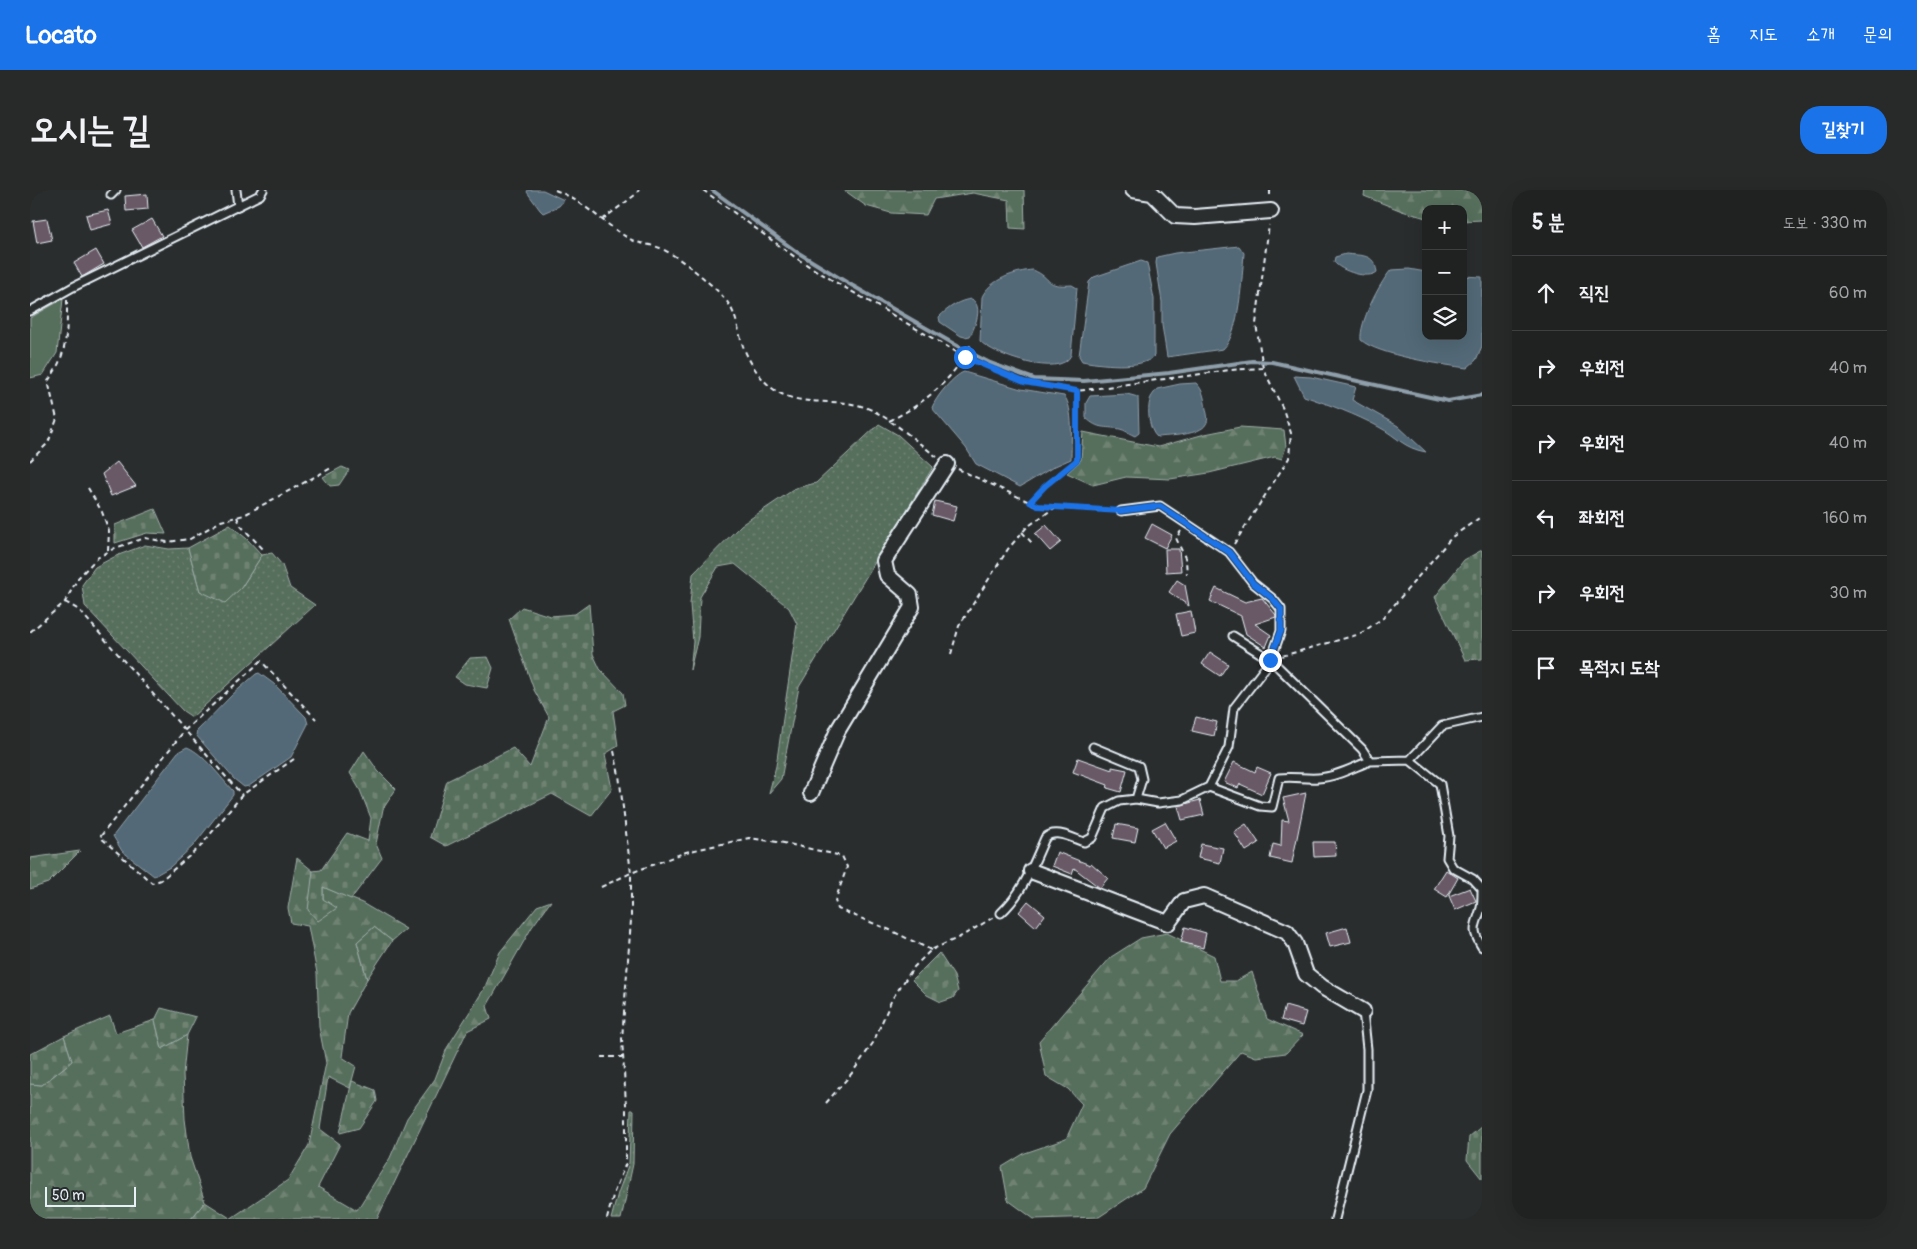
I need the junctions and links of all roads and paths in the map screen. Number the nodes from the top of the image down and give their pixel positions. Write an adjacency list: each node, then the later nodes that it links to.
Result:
1 (236, 190): 8 (lane)
2 (263, 190): 8 (lane)
3 (555, 190): 10 (path)
4 (639, 190): 10 (path)
5 (703, 190): 14 (path)
6 (1133, 190): 9 (street)
7 (1270, 190): 9 (path)
8 (238, 206): 11 (lane)
9 (1271, 211): 15 (path)
10 (602, 220): 17 (path)
11 (67, 290): 12 (lane); 18 (path)
12 (30, 311)
13 (971, 344): 14 (path)
14 (965, 357): 16 (path); 17 (path)
15 (1263, 368): 16 (path); 32 (path)
16 (1077, 391): 22 (path)
17 (889, 421): 19 (path)
18 (30, 461)
19 (947, 464): 22 (path); 48 (street)
20 (333, 467): 26 (path)
21 (88, 488): 31 (path)
22 (1030, 502): 23 (path)
23 (1057, 506): 24 (path); 28 (path)
24 (1121, 511): 27 (lane)
25 (1482, 516): 38 (path)
26 (237, 517): 30 (path); 31 (path)
27 (1187, 524): 32 (lane); 33 (path)
28 (1022, 532): 29 (path); 37 (path)
29 (1032, 543)
30 (264, 550)
31 (108, 551): 34 (path)
32 (1229, 552): 38 (lane)
33 (1187, 574)
34 (65, 602): 35 (path); 41 (path)
35 (30, 632)
36 (1233, 636): 38 (lane)
37 (951, 654)
38 (1270, 660): 45 (lane); 47 (lane)
39 (1482, 717): 46 (lane)
40 (316, 719): 41 (path)
41 (185, 730): 49 (path); 49 (path)
42 (1093, 747): 50 (lane)
43 (614, 752): 52 (path)
44 (294, 759): 49 (path)
45 (1370, 760): 46 (lane); 47 (lane)
46 (1410, 760): 54 (lane)
47 (1209, 787): 50 (lane)
48 (811, 793)
49 (242, 794)
50 (1136, 799): 51 (lane)
51 (1031, 871): 55 (lane); 58 (street)
52 (631, 873): 53 (path); 57 (path); 60 (path)
53 (601, 887)
54 (1482, 890): 56 (lane)
55 (1001, 913): 57 (path)
56 (1482, 947)
57 (931, 950): 61 (path)
58 (1363, 1011): 63 (lane)
59 (601, 1057): 60 (path)
60 (623, 1057): 62 (path)
61 (826, 1103)
62 (607, 1219)
63 (1335, 1219)

